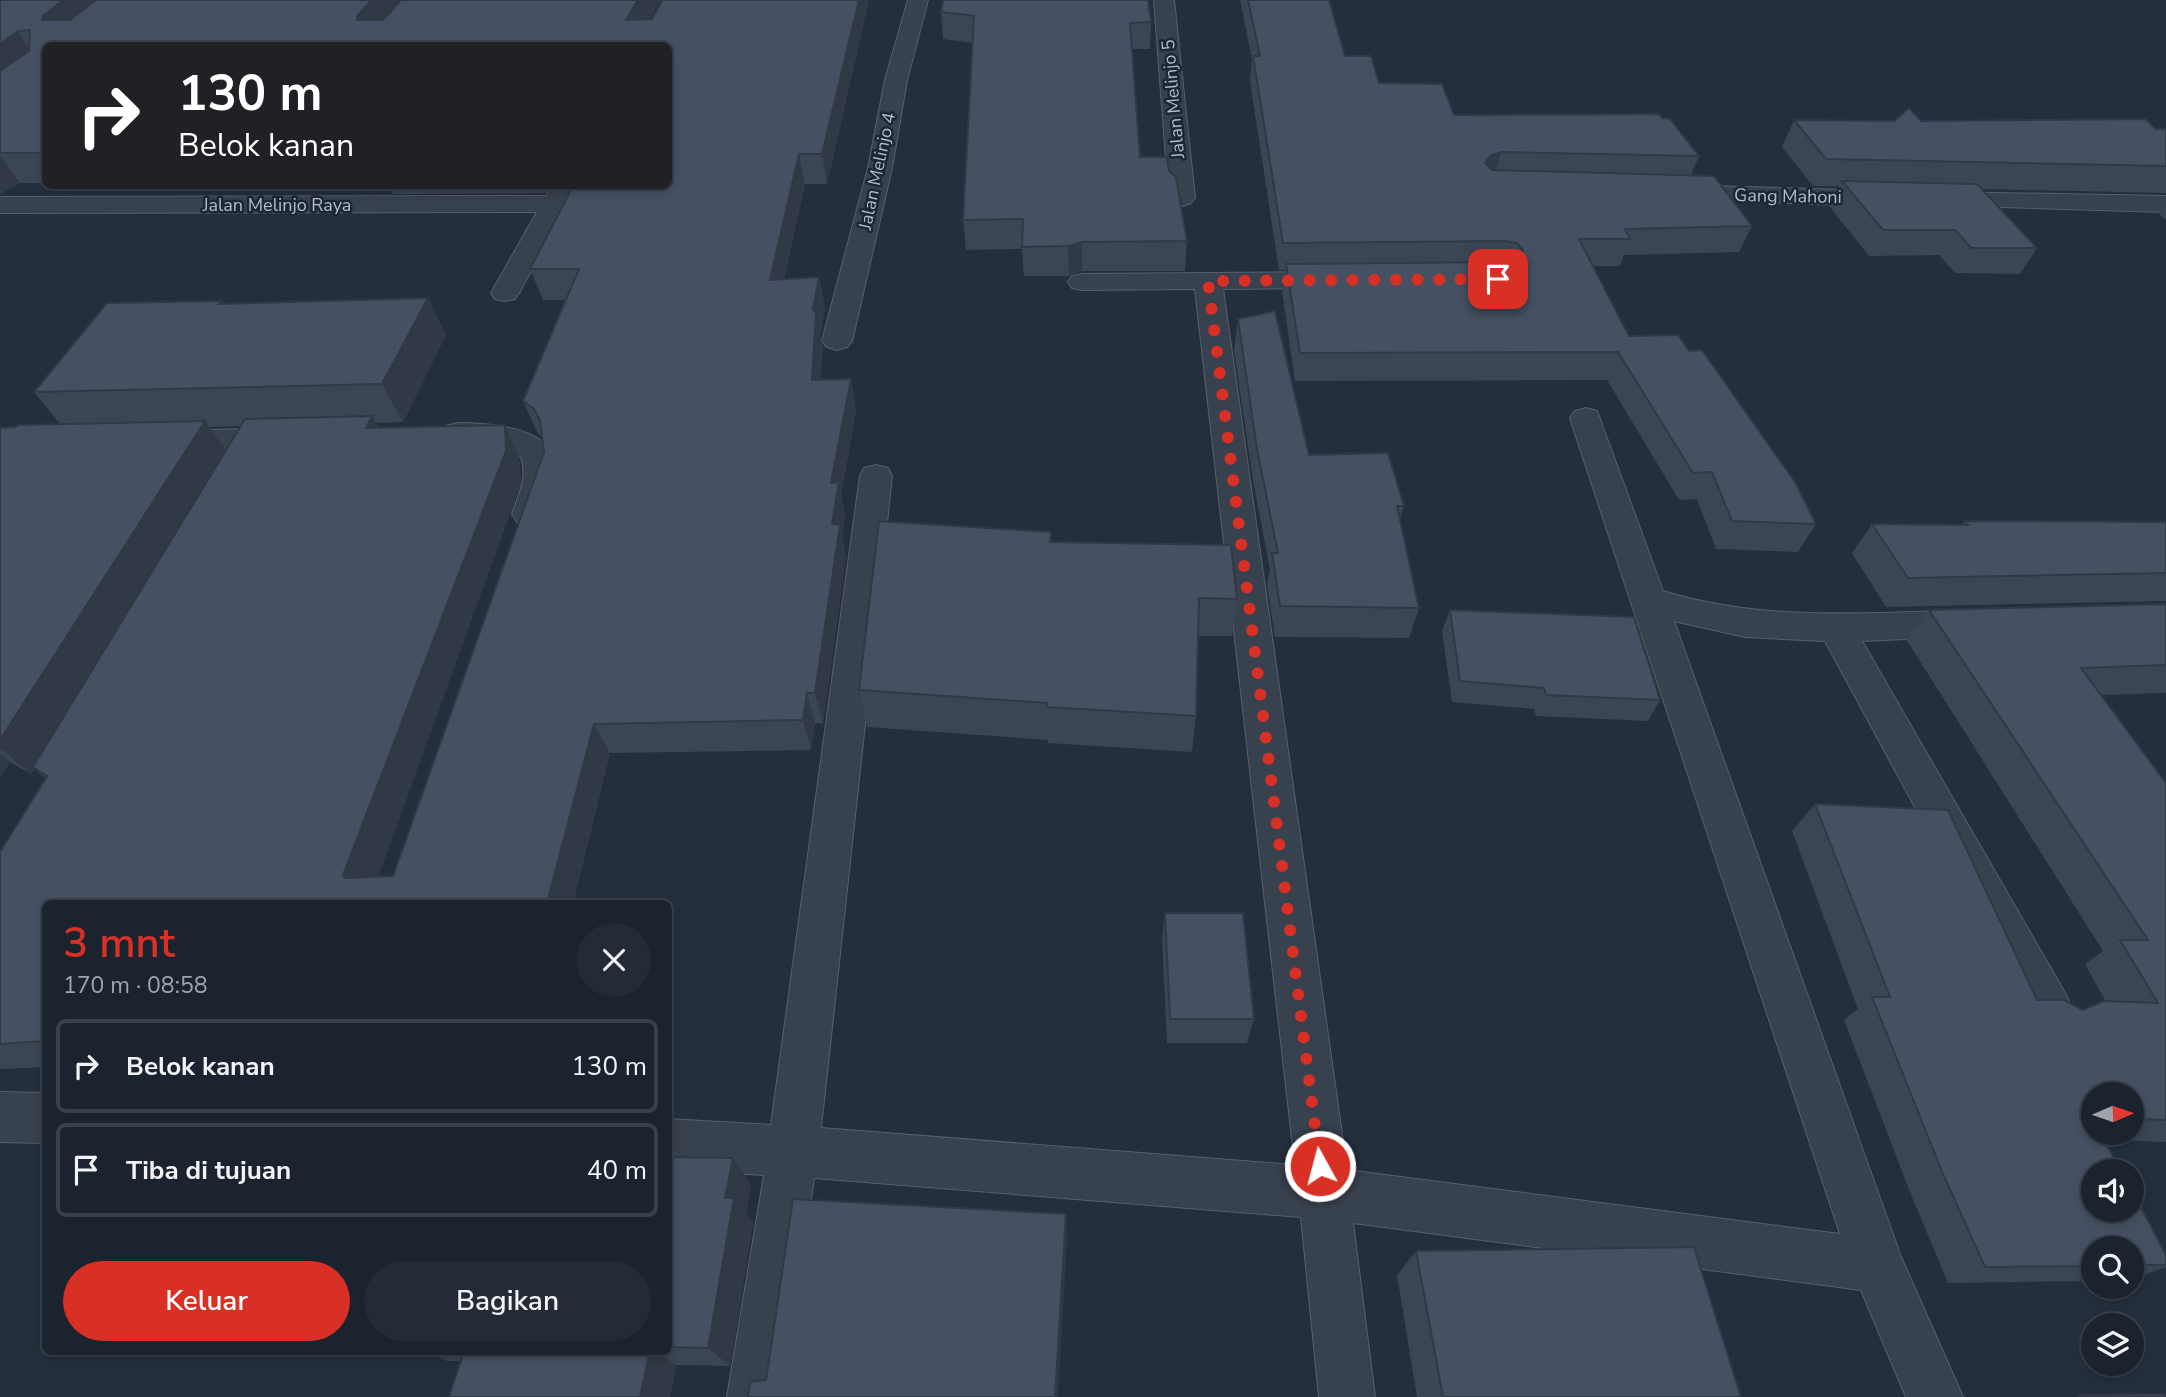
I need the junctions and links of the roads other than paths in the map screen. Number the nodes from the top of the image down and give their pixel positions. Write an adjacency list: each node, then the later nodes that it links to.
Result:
1 (918, 0): 14 (street, Jalan Melinjo 4)
2 (1164, 0): 6 (street, Jalan Melinjo 5)
3 (244, 189): 9 (street)
4 (1648, 193): 7 (street, Gang Mahoni)
5 (559, 195): 9 (street, Jalan Melinjo Raya); 13 (street)
6 (1182, 198)
7 (2166, 204)
8 (0, 205): 9 (street, Jalan Melinjo Raya)
9 (227, 205)
10 (1360, 280): 11 (street)
11 (1208, 281): 12 (street); 31 (street)
12 (1082, 282)
13 (505, 293)
14 (836, 341)
15 (1586, 418): 23 (street)
16 (421, 434): 22 (street)
17 (324, 437): 18 (street)
18 (254, 439): 19 (street); 20 (street)
19 (133, 442)
20 (233, 475)
21 (876, 476): 30 (street)
22 (517, 548)
23 (1647, 599): 25 (street); 32 (street)
24 (2001, 622): 25 (street)
25 (1835, 626): 26 (street)
26 (2049, 1009)
27 (0, 1117): 28 (street)
28 (42, 1118)
29 (672, 1144): 30 (street)
30 (793, 1151): 31 (street); 33 (street)
31 (1324, 1193): 32 (street); 34 (street)
32 (1877, 1265): 35 (street)
33 (755, 1397)
34 (1347, 1397)
35 (1935, 1397)

